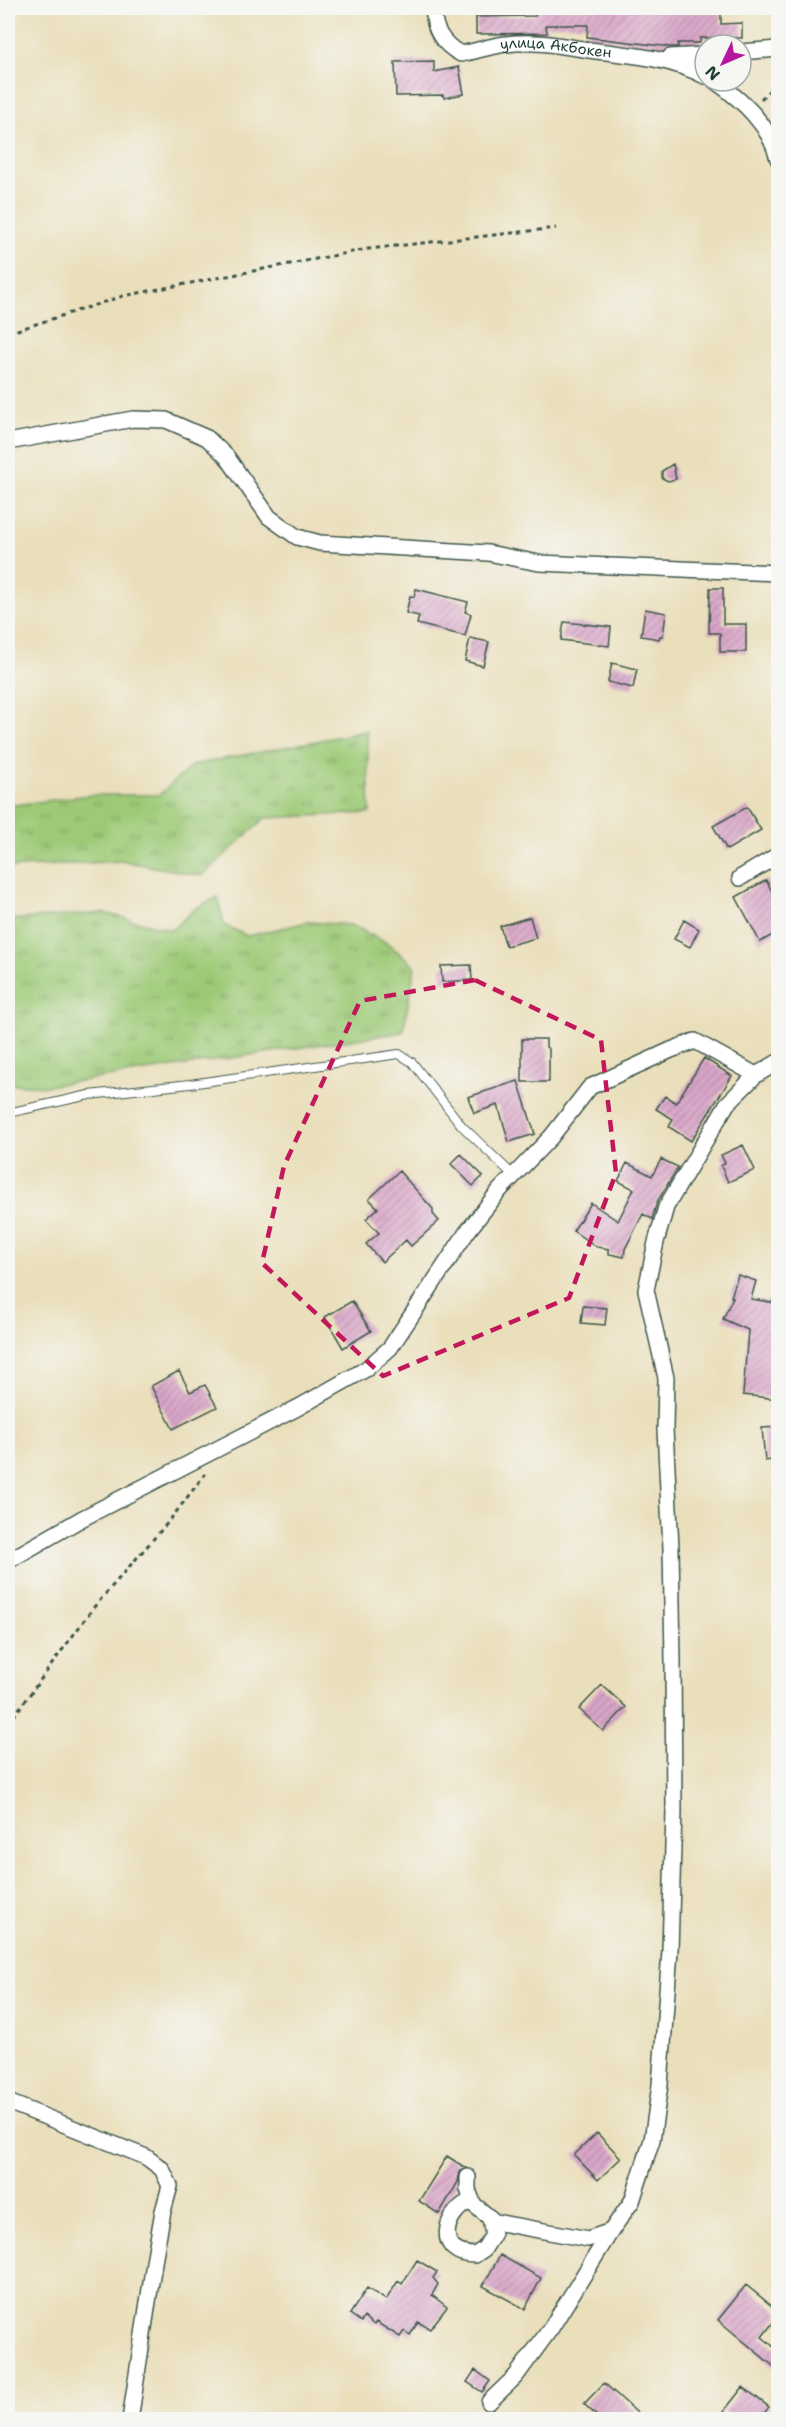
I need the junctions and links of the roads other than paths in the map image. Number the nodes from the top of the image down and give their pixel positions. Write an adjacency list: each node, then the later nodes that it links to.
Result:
1 (434, 8): 4 (street, улица Акбокен)
2 (778, 49): 3 (street)
3 (753, 51)
4 (643, 55): 5 (street); 6 (street, улица Акбокен)
5 (693, 56)
6 (693, 70)
7 (730, 93): 8 (street)
8 (778, 159)
9 (8, 442): 10 (street)
10 (778, 573)
11 (778, 855): 12 (street)
12 (740, 878)
13 (778, 1062): 14 (street)
14 (756, 1075): 16 (street); 22 (street)
15 (8, 1113): 16 (lane)
16 (514, 1176): 17 (street)
17 (8, 1561)
18 (8, 2102): 24 (street)
19 (468, 2177): 20 (street)
20 (472, 2200): 21 (street); 21 (street)
21 (490, 2218): 22 (street)
22 (611, 2231): 23 (street)
23 (489, 2403)
24 (130, 2420)

